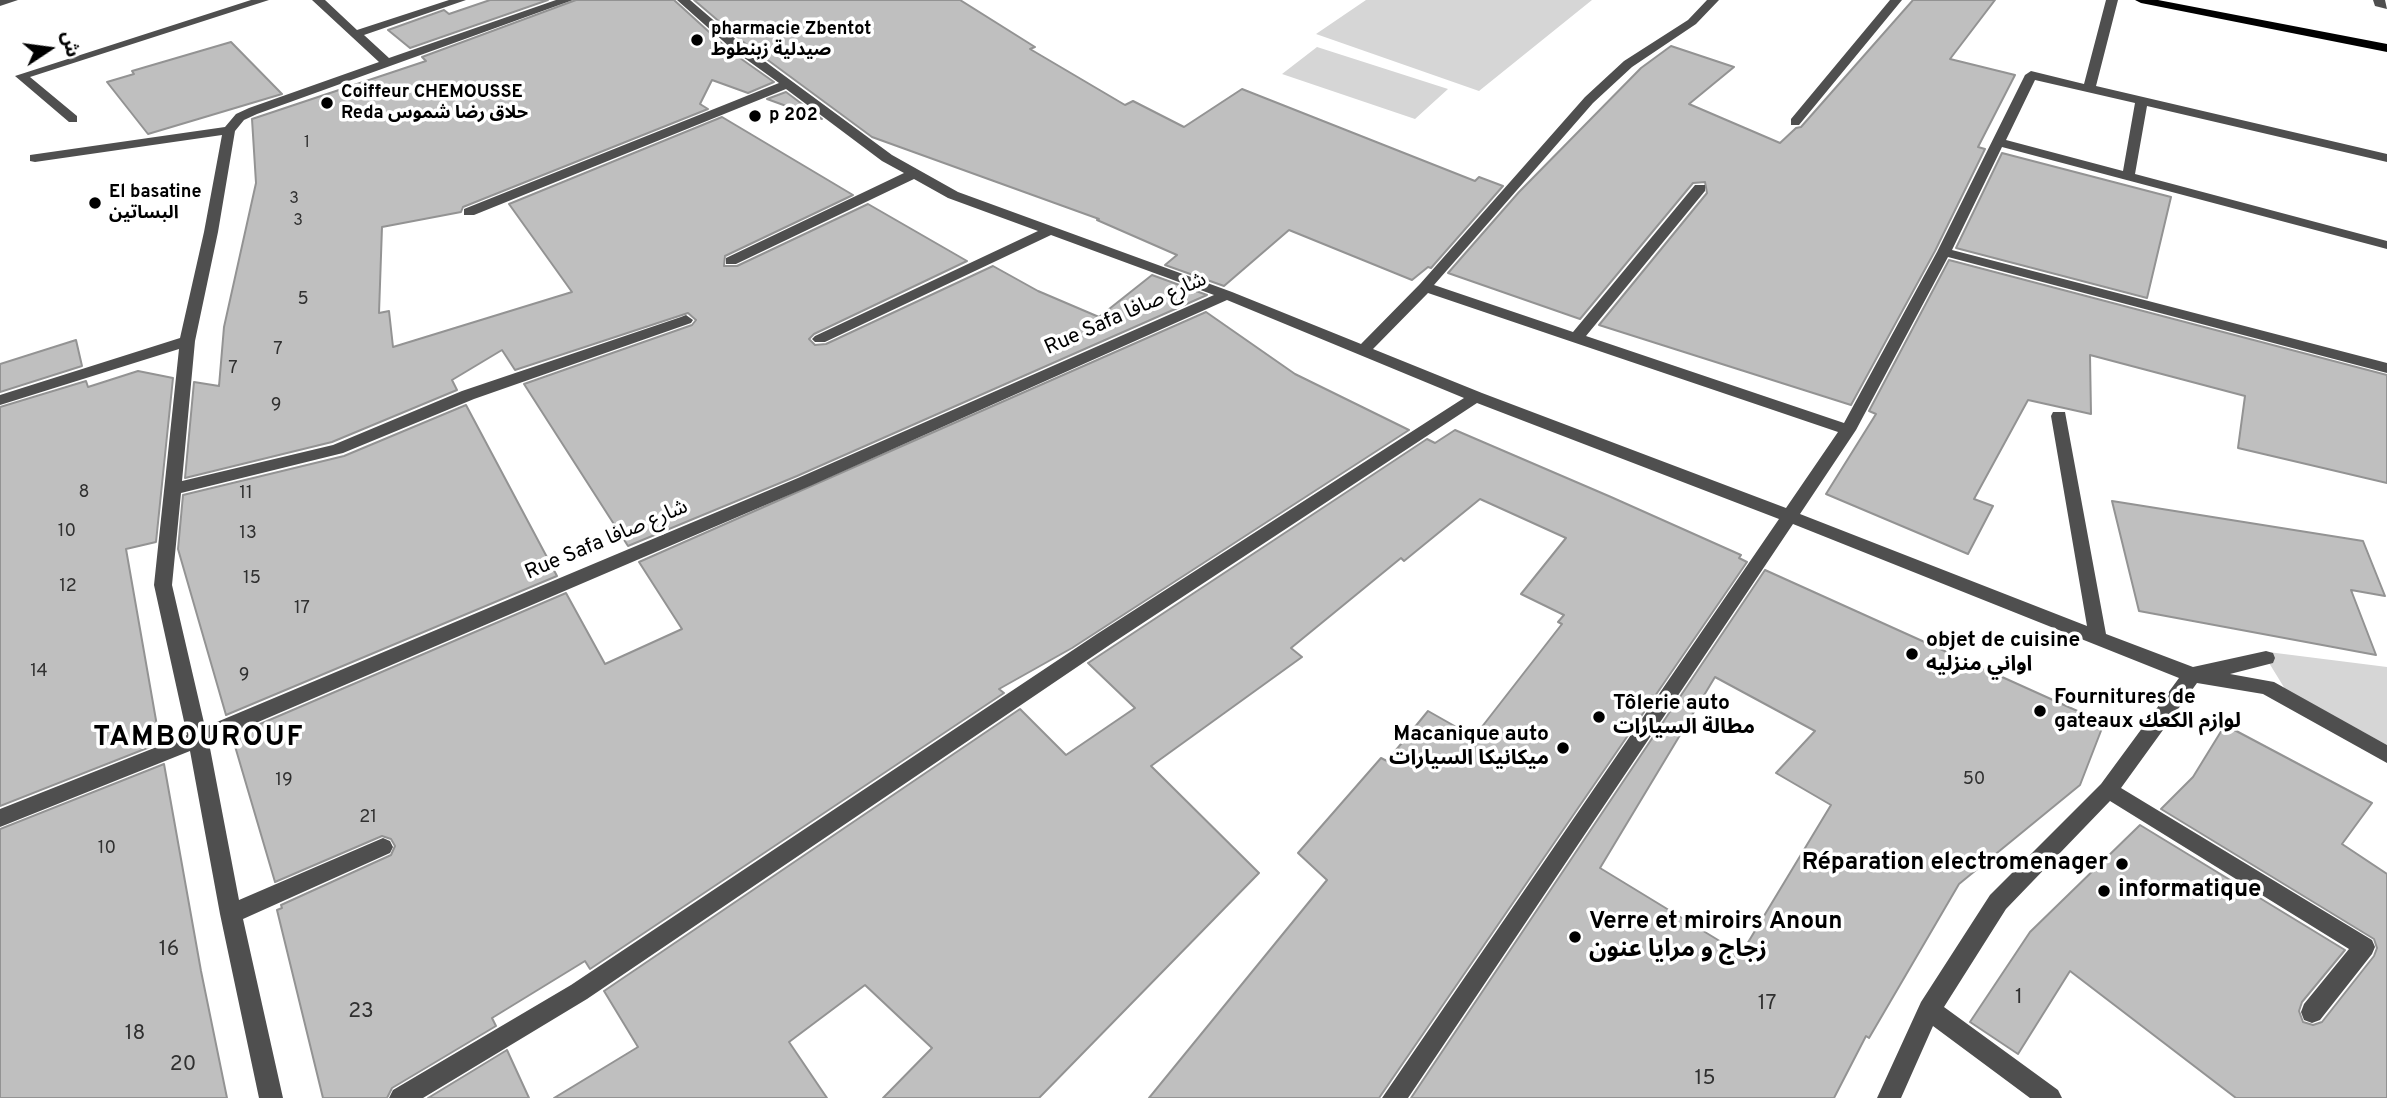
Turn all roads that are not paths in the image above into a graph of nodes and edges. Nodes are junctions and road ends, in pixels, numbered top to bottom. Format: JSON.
{"nodes":[{"id":1,"x":12,"y":0,"type":"edge"},
{"id":2,"x":263,"y":0,"type":"edge"},
{"id":3,"x":318,"y":0,"type":"edge"},
{"id":4,"x":460,"y":0,"type":"edge"},
{"id":5,"x":567,"y":0,"type":"edge"},
{"id":6,"x":683,"y":0,"type":"edge"},
{"id":7,"x":1713,"y":0,"type":"edge"},
{"id":8,"x":1896,"y":0,"type":"edge"},
{"id":9,"x":2112,"y":0,"type":"edge"},
{"id":10,"x":2141,"y":0,"type":"edge"},
{"id":11,"x":2379,"y":0,"type":"edge"},
{"id":12,"x":0,"y":3,"type":"edge"},
{"id":13,"x":2387,"y":6,"type":"edge"},
{"id":14,"x":356,"y":34,"type":"junction"},
{"id":15,"x":2387,"y":48,"type":"edge"},
{"id":16,"x":387,"y":63,"type":"junction"},
{"id":17,"x":788,"y":84,"type":"junction"},
{"id":18,"x":2089,"y":89,"type":"junction"},
{"id":19,"x":2142,"y":101,"type":"junction"},
{"id":20,"x":73,"y":119,"type":"dead end"},
{"id":21,"x":1795,"y":122,"type":"dead end"},
{"id":22,"x":229,"y":130,"type":"junction"},
{"id":23,"x":2000,"y":142,"type":"junction"},
{"id":24,"x":35,"y":158,"type":"dead end"},
{"id":25,"x":2387,"y":158,"type":"edge"},
{"id":26,"x":915,"y":173,"type":"junction"},
{"id":27,"x":2128,"y":178,"type":"junction"},
{"id":28,"x":1700,"y":188,"type":"dead end"},
{"id":29,"x":469,"y":212,"type":"dead end"},
{"id":30,"x":1051,"y":230,"type":"junction"},
{"id":31,"x":2387,"y":245,"type":"edge"},
{"id":32,"x":1944,"y":252,"type":"junction"},
{"id":33,"x":731,"y":261,"type":"dead end"},
{"id":34,"x":1424,"y":287,"type":"junction"},
{"id":35,"x":1227,"y":295,"type":"junction"},
{"id":36,"x":686,"y":320,"type":"dead end"},
{"id":37,"x":1576,"y":338,"type":"junction"},
{"id":38,"x":820,"y":339,"type":"dead end"},
{"id":39,"x":187,"y":341,"type":"junction"},
{"id":40,"x":1362,"y":352,"type":"junction"},
{"id":41,"x":2387,"y":368,"type":"edge"},
{"id":42,"x":1476,"y":397,"type":"junction"},
{"id":43,"x":0,"y":400,"type":"edge"},
{"id":44,"x":2059,"y":416,"type":"dead end"},
{"id":45,"x":1848,"y":430,"type":"junction"},
{"id":46,"x":172,"y":489,"type":"junction"},
{"id":47,"x":1789,"y":516,"type":"junction"},
{"id":48,"x":2098,"y":638,"type":"junction"},
{"id":49,"x":2266,"y":658,"type":"dead end"},
{"id":50,"x":2192,"y":675,"type":"junction"},
{"id":51,"x":198,"y":738,"type":"junction"},
{"id":52,"x":2387,"y":755,"type":"edge"},
{"id":53,"x":2108,"y":790,"type":"junction"},
{"id":54,"x":0,"y":818,"type":"edge"},
{"id":55,"x":383,"y":847,"type":"dead end"},
{"id":56,"x":231,"y":914,"type":"junction"},
{"id":57,"x":1929,"y":1010,"type":"junction"},
{"id":58,"x":2312,"y":1012,"type":"dead end"},
{"id":59,"x":271,"y":1098,"type":"edge"},
{"id":60,"x":401,"y":1098,"type":"edge"},
{"id":61,"x":1394,"y":1098,"type":"edge"},
{"id":62,"x":1889,"y":1098,"type":"edge"},
{"id":63,"x":2050,"y":1098,"type":"edge"}],
"edges":[{"from":1,"to":12,"type":"street"},
{"from":2,"to":20,"type":"street"},
{"from":3,"to":14,"type":"street"},
{"from":4,"to":14,"type":"street"},
{"from":5,"to":16,"type":"street"},
{"from":6,"to":17,"type":"street"},
{"from":7,"to":34,"type":"street"},
{"from":8,"to":21,"type":"street"},
{"from":9,"to":18,"type":"street"},
{"from":10,"to":15,"type":"main road"},
{"from":11,"to":13,"type":"street"},
{"from":14,"to":16,"type":"street"},
{"from":16,"to":22,"type":"street"},
{"from":17,"to":26,"type":"street"},
{"from":17,"to":29,"type":"street"},
{"from":18,"to":19,"type":"street"},
{"from":18,"to":23,"type":"street"},
{"from":19,"to":25,"type":"street"},
{"from":19,"to":27,"type":"street"},
{"from":22,"to":24,"type":"street"},
{"from":22,"to":39,"type":"street"},
{"from":23,"to":27,"type":"street"},
{"from":23,"to":32,"type":"street"},
{"from":26,"to":30,"type":"street"},
{"from":26,"to":33,"type":"street"},
{"from":27,"to":31,"type":"street"},
{"from":28,"to":37,"type":"street"},
{"from":30,"to":35,"type":"street"},
{"from":30,"to":38,"type":"street"},
{"from":32,"to":41,"type":"street"},
{"from":32,"to":45,"type":"street"},
{"from":34,"to":37,"type":"street"},
{"from":34,"to":40,"type":"street"},
{"from":35,"to":40,"type":"street"},
{"from":35,"to":51,"type":"street","name":"Rue Safa شارع صافا"},
{"from":36,"to":46,"type":"street"},
{"from":37,"to":45,"type":"street"},
{"from":39,"to":43,"type":"street"},
{"from":39,"to":46,"type":"street"},
{"from":40,"to":42,"type":"street"},
{"from":42,"to":47,"type":"street"},
{"from":42,"to":60,"type":"street"},
{"from":44,"to":48,"type":"street"},
{"from":45,"to":47,"type":"street"},
{"from":46,"to":51,"type":"street"},
{"from":47,"to":48,"type":"street"},
{"from":47,"to":61,"type":"street"},
{"from":48,"to":50,"type":"street"},
{"from":49,"to":50,"type":"street"},
{"from":50,"to":52,"type":"street"},
{"from":50,"to":53,"type":"street"},
{"from":51,"to":54,"type":"street","name":"Rue Safa شارع صافا"},
{"from":51,"to":56,"type":"street"},
{"from":53,"to":57,"type":"street"},
{"from":53,"to":58,"type":"street"},
{"from":55,"to":56,"type":"street"},
{"from":56,"to":59,"type":"street"},
{"from":57,"to":62,"type":"street"},
{"from":57,"to":63,"type":"street"}]}
